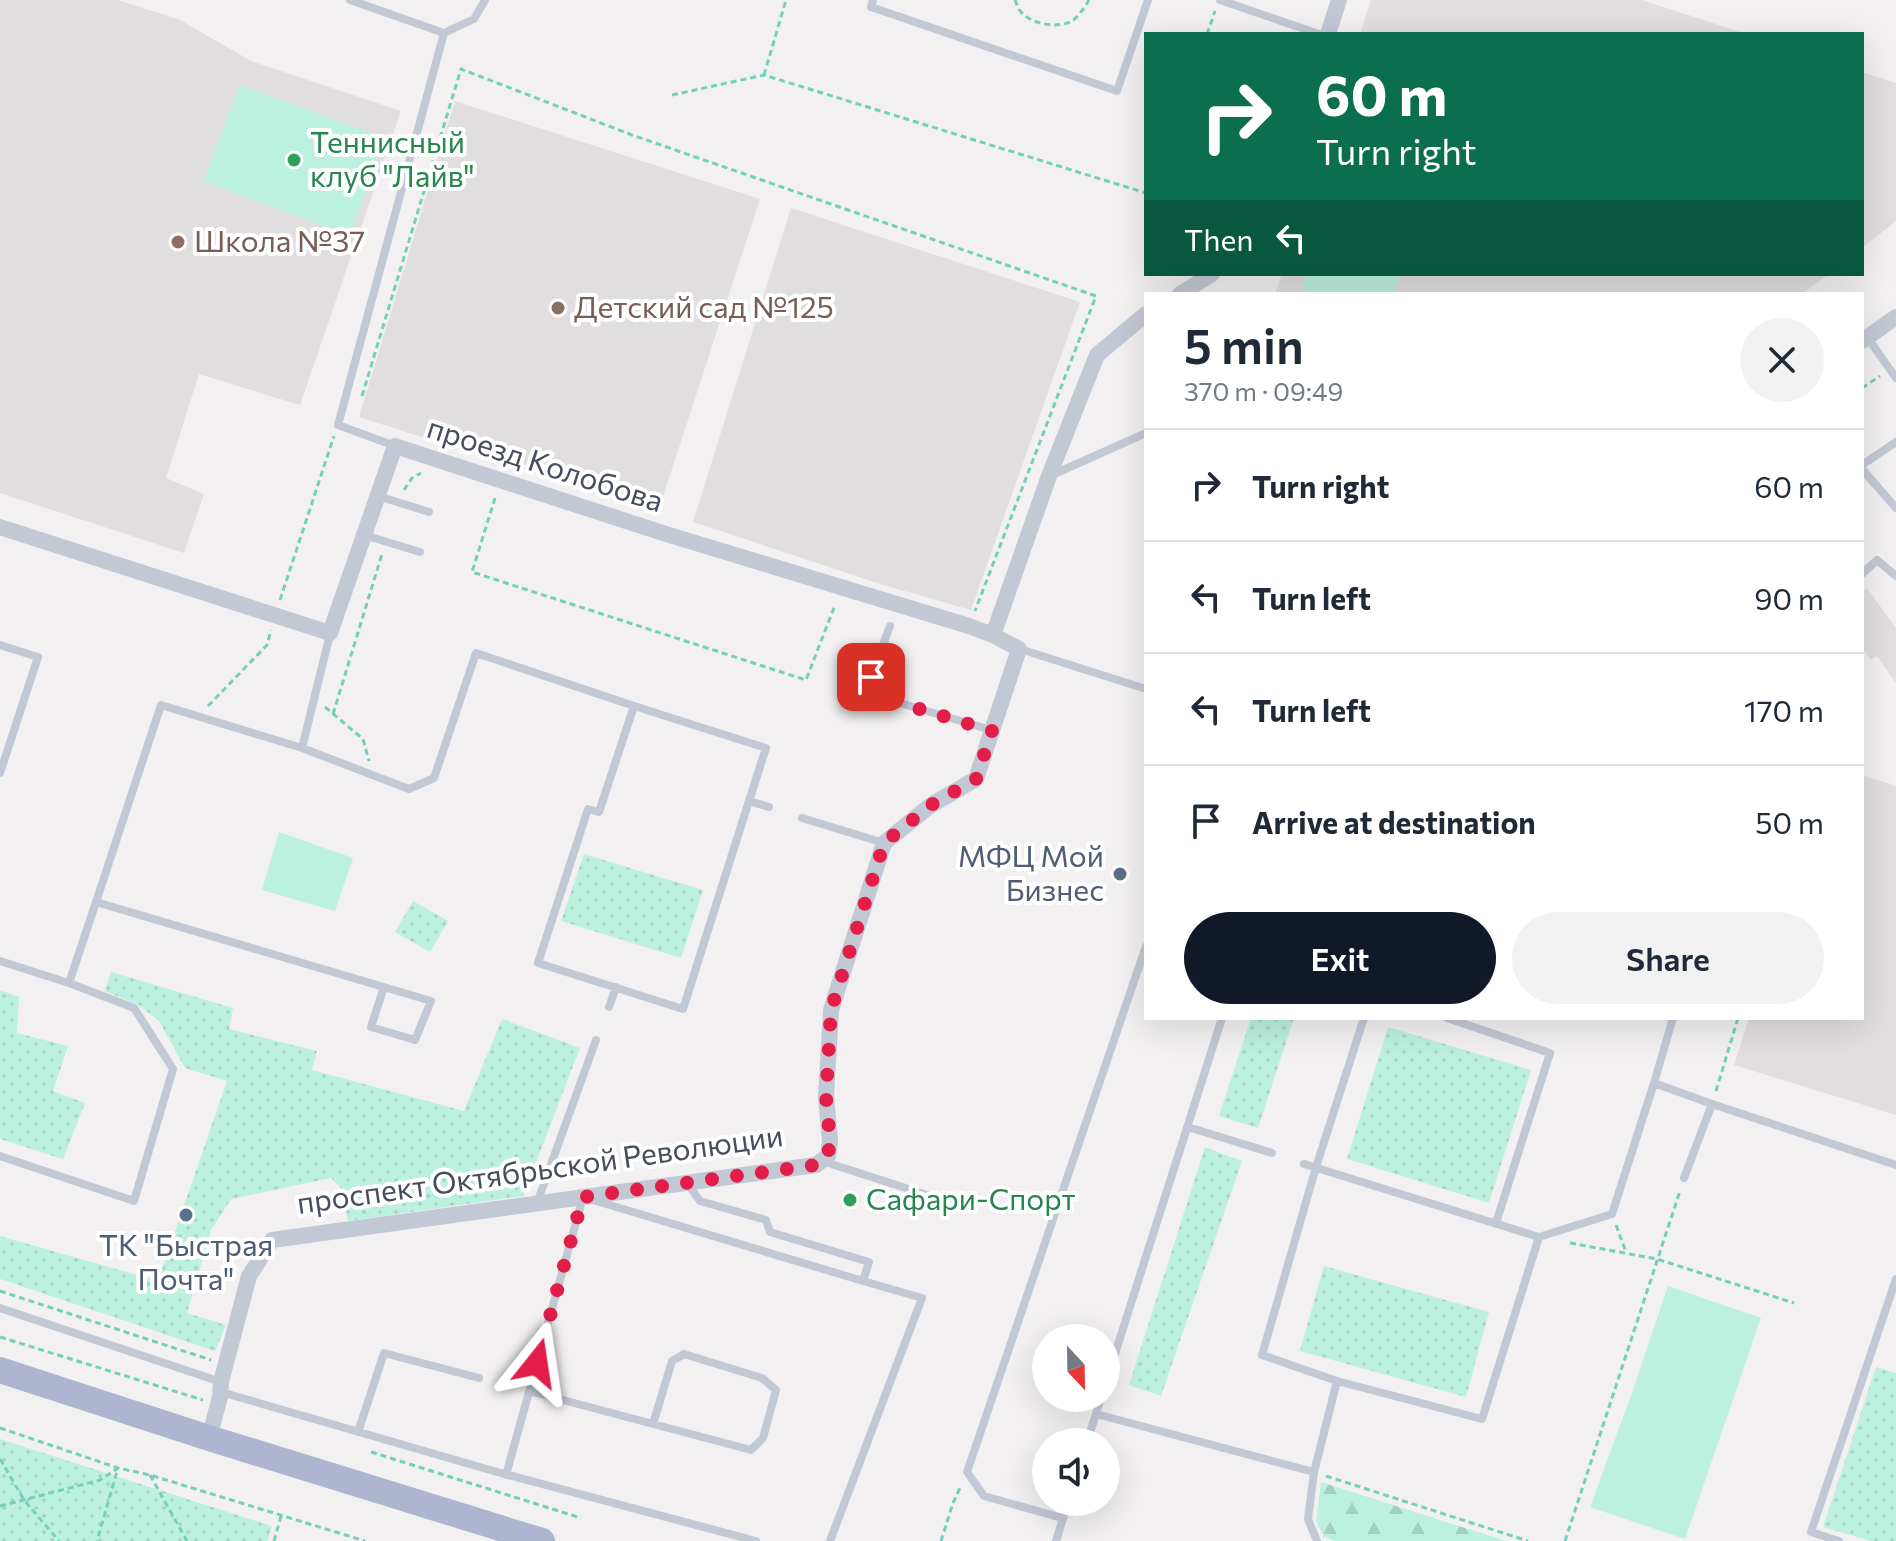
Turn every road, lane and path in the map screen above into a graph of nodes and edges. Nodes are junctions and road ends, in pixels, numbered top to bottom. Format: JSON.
{"nodes":[{"id":1,"x":350,"y":0,"type":"edge"},
{"id":2,"x":485,"y":0,"type":"edge"},
{"id":3,"x":786,"y":0,"type":"edge"},
{"id":4,"x":873,"y":0,"type":"edge"},
{"id":5,"x":1015,"y":0,"type":"edge"},
{"id":6,"x":1089,"y":0,"type":"edge"},
{"id":7,"x":1148,"y":0,"type":"edge"},
{"id":8,"x":1219,"y":0,"type":"edge"},
{"id":9,"x":1339,"y":0,"type":"edge"},
{"id":10,"x":1208,"y":32,"type":"edge"},
{"id":11,"x":1313,"y":32,"type":"edge"},
{"id":12,"x":1329,"y":32,"type":"edge"},
{"id":13,"x":444,"y":33,"type":"junction"},
{"id":14,"x":764,"y":75,"type":"junction"},
{"id":15,"x":672,"y":95,"type":"dead end"},
{"id":16,"x":1144,"y":192,"type":"edge"},
{"id":17,"x":1209,"y":276,"type":"edge"},
{"id":18,"x":1183,"y":292,"type":"edge"},
{"id":19,"x":1144,"y":316,"type":"edge"},
{"id":20,"x":1896,"y":317,"type":"edge"},
{"id":21,"x":1864,"y":339,"type":"edge"},
{"id":22,"x":1896,"y":378,"type":"edge"},
{"id":23,"x":338,"y":425,"type":"junction"},
{"id":24,"x":351,"y":430,"type":"junction"},
{"id":25,"x":1144,"y":434,"type":"edge"},
{"id":26,"x":1896,"y":442,"type":"edge"},
{"id":27,"x":395,"y":446,"type":"junction"},
{"id":28,"x":1864,"y":466,"type":"edge"},
{"id":29,"x":1864,"y":469,"type":"edge"},
{"id":30,"x":423,"y":473,"type":"dead end"},
{"id":31,"x":1049,"y":476,"type":"junction"},
{"id":32,"x":496,"y":494,"type":"dead end"},
{"id":33,"x":378,"y":496,"type":"junction"},
{"id":34,"x":400,"y":503,"type":"junction"},
{"id":35,"x":1896,"y":508,"type":"edge"},
{"id":36,"x":429,"y":512,"type":"dead end"},
{"id":37,"x":0,"y":527,"type":"edge"},
{"id":38,"x":364,"y":535,"type":"junction"},
{"id":39,"x":386,"y":542,"type":"junction"},
{"id":40,"x":420,"y":552,"type":"dead end"},
{"id":41,"x":1864,"y":572,"type":"edge"},
{"id":42,"x":1896,"y":576,"type":"edge"},
{"id":43,"x":838,"y":599,"type":"dead end"},
{"id":44,"x":275,"y":615,"type":"junction"},
{"id":45,"x":890,"y":626,"type":"dead end"},
{"id":46,"x":969,"y":626,"type":"junction"},
{"id":47,"x":330,"y":633,"type":"junction"},
{"id":48,"x":993,"y":635,"type":"junction"},
{"id":49,"x":0,"y":645,"type":"edge"},
{"id":50,"x":1019,"y":649,"type":"junction"},
{"id":51,"x":1144,"y":688,"type":"edge"},
{"id":52,"x":314,"y":698,"type":"junction"},
{"id":53,"x":634,"y":706,"type":"junction"},
{"id":54,"x":333,"y":714,"type":"junction"},
{"id":55,"x":198,"y":716,"type":"junction"},
{"id":56,"x":992,"y":731,"type":"junction"},
{"id":57,"x":302,"y":748,"type":"junction"},
{"id":58,"x":0,"y":773,"type":"edge"},
{"id":59,"x":374,"y":776,"type":"junction"},
{"id":60,"x":749,"y":801,"type":"junction"},
{"id":61,"x":769,"y":807,"type":"dead end"},
{"id":62,"x":802,"y":818,"type":"dead end"},
{"id":63,"x":884,"y":843,"type":"junction"},
{"id":64,"x":96,"y":902,"type":"junction"},
{"id":65,"x":1144,"y":952,"type":"edge"},
{"id":66,"x":0,"y":961,"type":"edge"},
{"id":67,"x":69,"y":983,"type":"junction"},
{"id":68,"x":384,"y":987,"type":"junction"},
{"id":69,"x":616,"y":987,"type":"junction"},
{"id":70,"x":609,"y":1007,"type":"dead end"},
{"id":71,"x":1221,"y":1020,"type":"edge"},
{"id":72,"x":1363,"y":1020,"type":"edge"},
{"id":73,"x":1453,"y":1020,"type":"edge"},
{"id":74,"x":1672,"y":1020,"type":"edge"},
{"id":75,"x":1737,"y":1020,"type":"edge"},
{"id":76,"x":596,"y":1040,"type":"dead end"},
{"id":77,"x":1654,"y":1083,"type":"junction"},
{"id":78,"x":1712,"y":1104,"type":"junction"},
{"id":79,"x":1188,"y":1127,"type":"junction"},
{"id":80,"x":1272,"y":1153,"type":"dead end"},
{"id":81,"x":0,"y":1156,"type":"edge"},
{"id":82,"x":821,"y":1160,"type":"junction"},
{"id":83,"x":1304,"y":1164,"type":"dead end"},
{"id":84,"x":1896,"y":1165,"type":"edge"},
{"id":85,"x":1316,"y":1167,"type":"junction"},
{"id":86,"x":1684,"y":1178,"type":"joint"},
{"id":87,"x":686,"y":1183,"type":"junction"},
{"id":88,"x":583,"y":1197,"type":"junction"},
{"id":89,"x":949,"y":1202,"type":"dead end"},
{"id":90,"x":537,"y":1203,"type":"junction"},
{"id":91,"x":1612,"y":1214,"type":"junction"},
{"id":92,"x":1496,"y":1223,"type":"junction"},
{"id":93,"x":1539,"y":1237,"type":"junction"},
{"id":94,"x":1626,"y":1254,"type":"junction"},
{"id":95,"x":1657,"y":1259,"type":"junction"},
{"id":96,"x":1896,"y":1279,"type":"edge"},
{"id":97,"x":863,"y":1281,"type":"junction"},
{"id":98,"x":0,"y":1291,"type":"edge"},
{"id":99,"x":1794,"y":1303,"type":"dead end"},
{"id":100,"x":0,"y":1308,"type":"edge"},
{"id":101,"x":0,"y":1337,"type":"edge"},
{"id":102,"x":1120,"y":1338,"type":"edge"},
{"id":103,"x":0,"y":1370,"type":"edge"},
{"id":104,"x":479,"y":1378,"type":"dead end"},
{"id":105,"x":1337,"y":1381,"type":"junction"},
{"id":106,"x":221,"y":1386,"type":"junction"},
{"id":107,"x":529,"y":1391,"type":"junction"},
{"id":108,"x":1096,"y":1414,"type":"joint"},
{"id":109,"x":653,"y":1424,"type":"junction"},
{"id":110,"x":0,"y":1428,"type":"edge"},
{"id":111,"x":1092,"y":1428,"type":"edge"},
{"id":112,"x":358,"y":1432,"type":"junction"},
{"id":113,"x":209,"y":1438,"type":"junction"},
{"id":114,"x":0,"y":1459,"type":"edge"},
{"id":115,"x":118,"y":1468,"type":"junction"},
{"id":116,"x":967,"y":1472,"type":"junction"},
{"id":117,"x":1314,"y":1472,"type":"junction"},
{"id":118,"x":150,"y":1475,"type":"junction"},
{"id":119,"x":506,"y":1475,"type":"junction"},
{"id":120,"x":492,"y":1489,"type":"dead end"},
{"id":121,"x":24,"y":1500,"type":"junction"},
{"id":122,"x":0,"y":1506,"type":"edge"},
{"id":123,"x":281,"y":1516,"type":"junction"},
{"id":124,"x":581,"y":1518,"type":"dead end"},
{"id":125,"x":1062,"y":1518,"type":"joint"},
{"id":126,"x":59,"y":1541,"type":"edge"},
{"id":127,"x":97,"y":1541,"type":"edge"},
{"id":128,"x":187,"y":1541,"type":"edge"},
{"id":129,"x":274,"y":1541,"type":"edge"},
{"id":130,"x":365,"y":1541,"type":"edge"},
{"id":131,"x":542,"y":1541,"type":"edge"},
{"id":132,"x":756,"y":1541,"type":"edge"},
{"id":133,"x":830,"y":1541,"type":"edge"},
{"id":134,"x":941,"y":1541,"type":"edge"},
{"id":135,"x":1056,"y":1541,"type":"edge"},
{"id":136,"x":1317,"y":1541,"type":"edge"},
{"id":137,"x":1528,"y":1541,"type":"edge"},
{"id":138,"x":1565,"y":1541,"type":"edge"},
{"id":139,"x":1839,"y":1541,"type":"edge"}],
"edges":[{"from":1,"to":13,"type":"lane"},
{"from":2,"to":13,"type":"lane"},
{"from":3,"to":14,"type":"path"},
{"from":4,"to":7,"type":"lane"},
{"from":5,"to":6,"type":"path"},
{"from":8,"to":10,"type":"path"},
{"from":8,"to":11,"type":"lane"},
{"from":9,"to":12,"type":"street"},
{"from":13,"to":23,"type":"lane"},
{"from":14,"to":15,"type":"path"},
{"from":14,"to":16,"type":"path"},
{"from":17,"to":18,"type":"street"},
{"from":19,"to":31,"type":"street"},
{"from":20,"to":21,"type":"street"},
{"from":21,"to":22,"type":"lane"},
{"from":23,"to":24,"type":"lane"},
{"from":23,"to":44,"type":"path"},
{"from":24,"to":27,"type":"lane"},
{"from":24,"to":46,"type":"path"},
{"from":25,"to":31,"type":"lane"},
{"from":26,"to":28,"type":"lane"},
{"from":27,"to":33,"type":"street","name":"проезд Колобова"},
{"from":27,"to":46,"type":"street","name":"проезд Колобова"},
{"from":29,"to":35,"type":"lane"},
{"from":30,"to":34,"type":"path"},
{"from":31,"to":48,"type":"street"},
{"from":32,"to":43,"type":"path"},
{"from":33,"to":34,"type":"lane"},
{"from":33,"to":38,"type":"street","name":"проезд Колобова"},
{"from":34,"to":36,"type":"lane"},
{"from":37,"to":44,"type":"street"},
{"from":38,"to":39,"type":"lane"},
{"from":38,"to":47,"type":"street","name":"проезд Колобова"},
{"from":39,"to":40,"type":"lane"},
{"from":39,"to":54,"type":"path"},
{"from":41,"to":42,"type":"lane"},
{"from":44,"to":47,"type":"street"},
{"from":44,"to":55,"type":"path"},
{"from":45,"to":56,"type":"lane"},
{"from":46,"to":48,"type":"street","name":"проезд Колобова"},
{"from":47,"to":52,"type":"lane"},
{"from":48,"to":50,"type":"street","name":"проезд Колобова"},
{"from":49,"to":58,"type":"lane"},
{"from":50,"to":51,"type":"lane"},
{"from":50,"to":56,"type":"street"},
{"from":52,"to":54,"type":"path"},
{"from":52,"to":57,"type":"lane"},
{"from":53,"to":59,"type":"lane"},
{"from":53,"to":60,"type":"lane"},
{"from":53,"to":69,"type":"lane"},
{"from":54,"to":59,"type":"path"},
{"from":55,"to":57,"type":"lane"},
{"from":55,"to":64,"type":"lane"},
{"from":56,"to":63,"type":"street"},
{"from":57,"to":59,"type":"lane"},
{"from":60,"to":61,"type":"lane"},
{"from":60,"to":69,"type":"lane"},
{"from":62,"to":63,"type":"lane"},
{"from":63,"to":82,"type":"street","name":"проспект Октябрьской Революции"},
{"from":64,"to":67,"type":"lane"},
{"from":64,"to":68,"type":"lane"},
{"from":65,"to":116,"type":"lane"},
{"from":66,"to":67,"type":"lane"},
{"from":67,"to":81,"type":"lane"},
{"from":68,"to":68,"type":"lane"},
{"from":69,"to":70,"type":"lane"},
{"from":71,"to":79,"type":"lane"},
{"from":72,"to":85,"type":"lane"},
{"from":73,"to":92,"type":"lane"},
{"from":74,"to":77,"type":"lane"},
{"from":75,"to":78,"type":"path"},
{"from":76,"to":90,"type":"lane"},
{"from":77,"to":78,"type":"lane"},
{"from":77,"to":91,"type":"lane"},
{"from":78,"to":84,"type":"lane"},
{"from":78,"to":86,"type":"lane"},
{"from":79,"to":80,"type":"lane"},
{"from":79,"to":102,"type":"lane"},
{"from":82,"to":87,"type":"street","name":"проспект Октябрьской Революции"},
{"from":82,"to":89,"type":"lane"},
{"from":83,"to":85,"type":"lane"},
{"from":85,"to":92,"type":"lane"},
{"from":85,"to":105,"type":"lane"},
{"from":86,"to":95,"type":"path"},
{"from":87,"to":88,"type":"street","name":"проспект Октябрьской Революции"},
{"from":87,"to":97,"type":"lane"},
{"from":88,"to":90,"type":"street","name":"проспект Октябрьской Революции"},
{"from":88,"to":97,"type":"lane"},
{"from":88,"to":107,"type":"lane"},
{"from":90,"to":106,"type":"street","name":"проспект Октябрьской Революции"},
{"from":91,"to":93,"type":"lane"},
{"from":91,"to":94,"type":"path"},
{"from":92,"to":93,"type":"lane"},
{"from":93,"to":94,"type":"path"},
{"from":93,"to":105,"type":"lane"},
{"from":94,"to":95,"type":"path"},
{"from":95,"to":99,"type":"path"},
{"from":95,"to":138,"type":"path"},
{"from":96,"to":139,"type":"lane"},
{"from":97,"to":133,"type":"lane"},
{"from":98,"to":106,"type":"path"},
{"from":100,"to":106,"type":"lane"},
{"from":101,"to":106,"type":"path"},
{"from":103,"to":113,"type":"main road"},
{"from":104,"to":112,"type":"lane"},
{"from":105,"to":117,"type":"lane"},
{"from":106,"to":112,"type":"lane"},
{"from":106,"to":113,"type":"street","name":"проспект Октябрьской Революции"},
{"from":107,"to":109,"type":"lane"},
{"from":107,"to":119,"type":"lane"},
{"from":108,"to":111,"type":"lane"},
{"from":108,"to":117,"type":"lane"},
{"from":109,"to":109,"type":"lane"},
{"from":110,"to":115,"type":"path"},
{"from":112,"to":119,"type":"lane"},
{"from":113,"to":131,"type":"main road"},
{"from":114,"to":121,"type":"path"},
{"from":115,"to":118,"type":"path"},
{"from":115,"to":121,"type":"path"},
{"from":115,"to":127,"type":"path"},
{"from":116,"to":125,"type":"lane"},
{"from":116,"to":134,"type":"path"},
{"from":117,"to":136,"type":"lane"},
{"from":117,"to":137,"type":"path"},
{"from":118,"to":123,"type":"path"},
{"from":118,"to":128,"type":"path"},
{"from":119,"to":132,"type":"lane"},
{"from":120,"to":124,"type":"path"},
{"from":121,"to":122,"type":"path"},
{"from":121,"to":126,"type":"path"},
{"from":123,"to":129,"type":"path"},
{"from":123,"to":130,"type":"path"},
{"from":125,"to":135,"type":"lane"}]}
